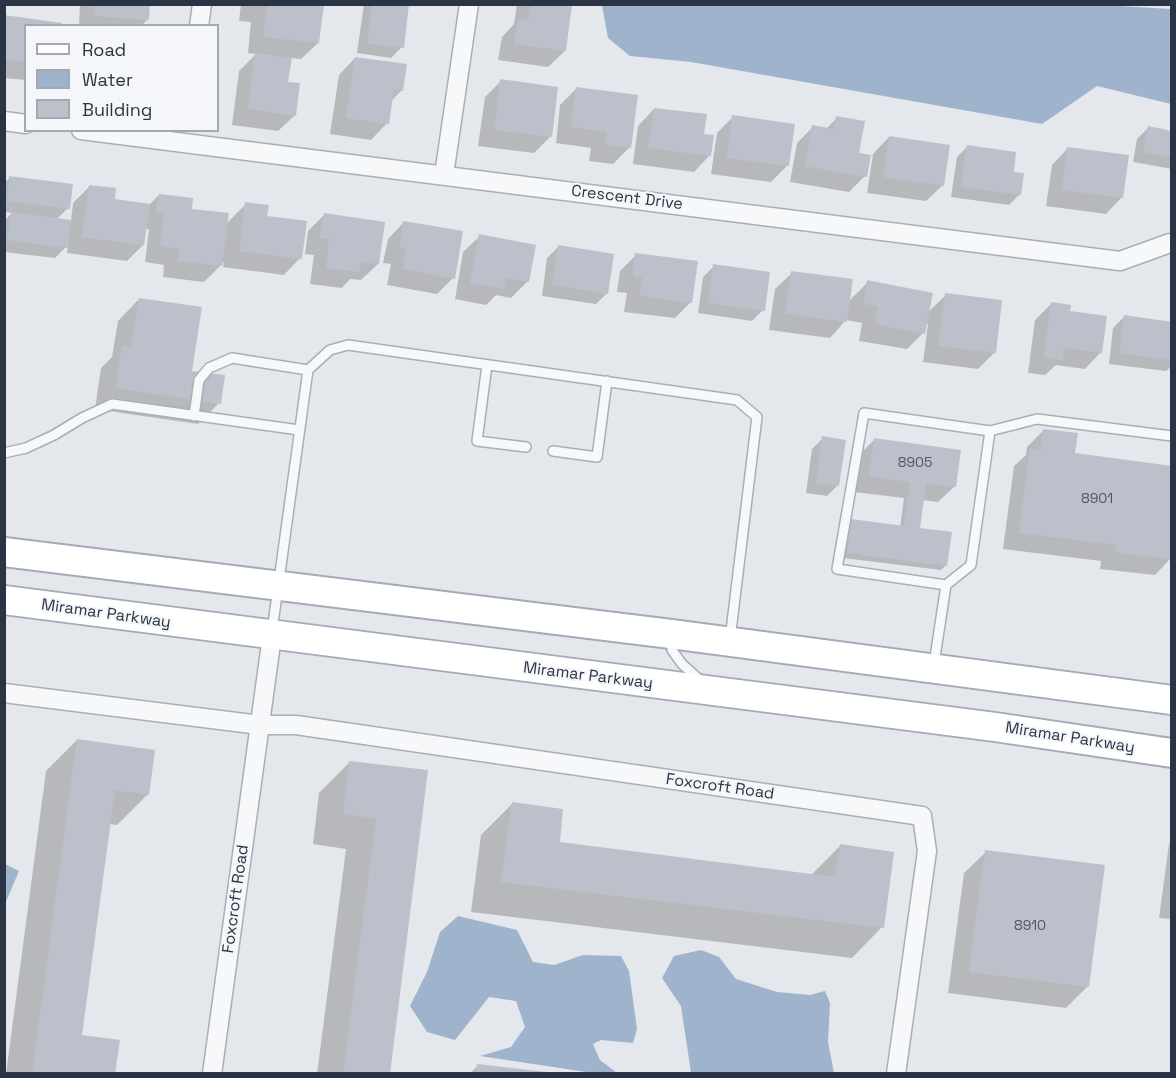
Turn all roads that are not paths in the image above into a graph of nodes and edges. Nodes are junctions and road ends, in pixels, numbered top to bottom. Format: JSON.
{"nodes":[{"id":1,"x":202,"y":4,"type":"edge"},
{"id":2,"x":469,"y":4,"type":"edge"},
{"id":3,"x":199,"y":24,"type":"edge"},
{"id":4,"x":4,"y":121,"type":"edge"},
{"id":5,"x":24,"y":124,"type":"edge"},
{"id":6,"x":110,"y":132,"type":"edge"},
{"id":7,"x":183,"y":137,"type":"edge"},
{"id":8,"x":444,"y":175,"type":"junction"},
{"id":9,"x":1170,"y":243,"type":"dead end"},
{"id":10,"x":487,"y":365,"type":"junction"},
{"id":11,"x":308,"y":370,"type":"junction"},
{"id":12,"x":607,"y":381,"type":"junction"},
{"id":13,"x":194,"y":416,"type":"junction"},
{"id":14,"x":299,"y":430,"type":"junction"},
{"id":15,"x":990,"y":431,"type":"junction"},
{"id":16,"x":1172,"y":436,"type":"edge"},
{"id":17,"x":526,"y":447,"type":"dead end"},
{"id":18,"x":553,"y":451,"type":"dead end"},
{"id":19,"x":4,"y":453,"type":"edge"},
{"id":20,"x":4,"y":552,"type":"edge"},
{"id":21,"x":946,"y":585,"type":"junction"},
{"id":22,"x":278,"y":586,"type":"junction"},
{"id":23,"x":4,"y":600,"type":"edge"},
{"id":24,"x":670,"y":634,"type":"junction"},
{"id":25,"x":272,"y":636,"type":"junction"},
{"id":26,"x":729,"y":642,"type":"junction"},
{"id":27,"x":933,"y":669,"type":"junction"},
{"id":28,"x":712,"y":692,"type":"junction"},
{"id":29,"x":4,"y":693,"type":"edge"},
{"id":30,"x":1172,"y":700,"type":"edge"},
{"id":31,"x":260,"y":725,"type":"junction"},
{"id":32,"x":1172,"y":753,"type":"edge"},
{"id":33,"x":212,"y":1074,"type":"edge"},
{"id":34,"x":896,"y":1074,"type":"edge"}],
"edges":[{"from":1,"to":3,"type":"street"},
{"from":2,"to":8,"type":"street"},
{"from":4,"to":5,"type":"street"},
{"from":6,"to":7,"type":"street","name":"Crescent Drive"},
{"from":7,"to":8,"type":"street","name":"Crescent Drive"},
{"from":8,"to":9,"type":"street","name":"Crescent Drive"},
{"from":10,"to":11,"type":"lane"},
{"from":10,"to":12,"type":"lane"},
{"from":10,"to":17,"type":"lane"},
{"from":11,"to":13,"type":"lane"},
{"from":11,"to":14,"type":"lane"},
{"from":12,"to":18,"type":"lane"},
{"from":12,"to":26,"type":"lane"},
{"from":13,"to":14,"type":"lane"},
{"from":13,"to":19,"type":"lane"},
{"from":14,"to":22,"type":"lane"},
{"from":15,"to":16,"type":"lane"},
{"from":15,"to":21,"type":"lane"},
{"from":15,"to":21,"type":"lane"},
{"from":20,"to":22,"type":"main road"},
{"from":21,"to":27,"type":"lane"},
{"from":22,"to":24,"type":"main road"},
{"from":22,"to":25,"type":"lane"},
{"from":23,"to":25,"type":"main road","name":"Miramar Parkway"},
{"from":24,"to":26,"type":"main road"},
{"from":24,"to":28,"type":"lane"},
{"from":25,"to":28,"type":"main road","name":"Miramar Parkway"},
{"from":25,"to":31,"type":"street","name":"Foxcroft Road"},
{"from":26,"to":27,"type":"main road"},
{"from":27,"to":30,"type":"main road"},
{"from":28,"to":32,"type":"main road","name":"Miramar Parkway"},
{"from":29,"to":31,"type":"street","name":"Foxcroft Road"},
{"from":31,"to":33,"type":"street","name":"Foxcroft Road"},
{"from":31,"to":34,"type":"street","name":"Foxcroft Road"}]}
